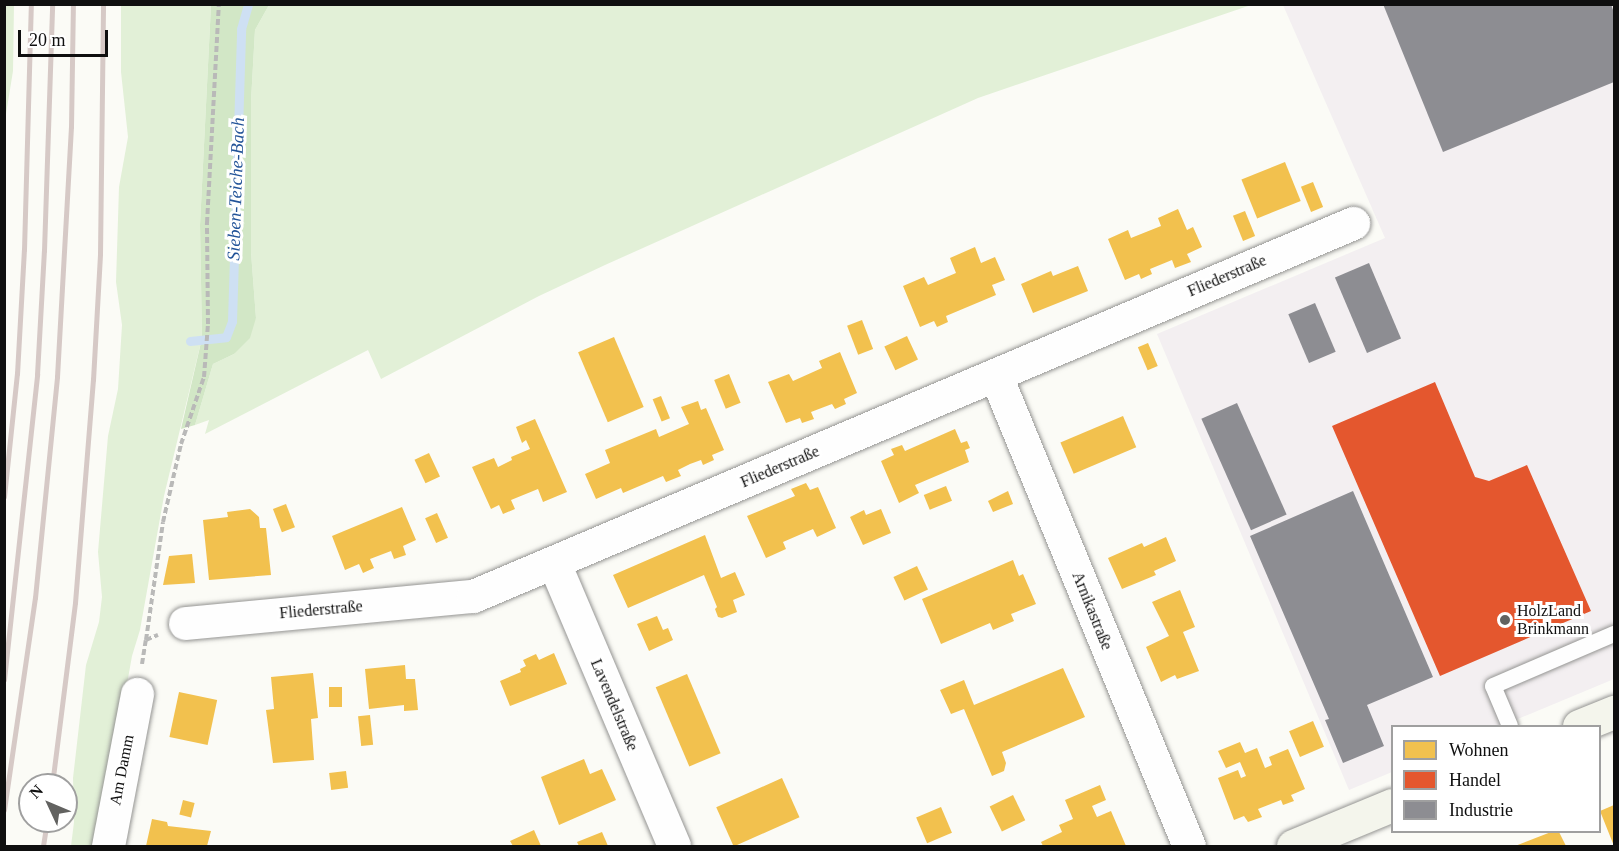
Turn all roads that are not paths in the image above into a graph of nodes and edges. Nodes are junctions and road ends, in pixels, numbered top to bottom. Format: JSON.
{"nodes":[{"id":1,"x":1353,"y":223,"type":"dead end"},
{"id":2,"x":996,"y":376,"type":"junction"},
{"id":3,"x":554,"y":564,"type":"junction"},
{"id":4,"x":185,"y":623,"type":"road end"},
{"id":5,"x":1614,"y":634,"type":"edge"},
{"id":6,"x":137,"y":694,"type":"road end"},
{"id":7,"x":1614,"y":712,"type":"edge"},
{"id":8,"x":1510,"y":725,"type":"edge"},
{"id":9,"x":1582,"y":725,"type":"edge"},
{"id":10,"x":1391,"y":805,"type":"edge"},
{"id":11,"x":108,"y":846,"type":"edge"},
{"id":12,"x":674,"y":846,"type":"edge"},
{"id":13,"x":1189,"y":846,"type":"edge"},
{"id":14,"x":1293,"y":846,"type":"edge"}],
"edges":[{"from":1,"to":2,"type":"street","name":"Fliederstraße"},
{"from":2,"to":3,"type":"street","name":"Fliederstraße"},
{"from":2,"to":13,"type":"street","name":"Arnikastraße"},
{"from":3,"to":4,"type":"street","name":"Fliederstraße"},
{"from":3,"to":12,"type":"street","name":"Lavendelstraße"},
{"from":5,"to":8,"type":"lane"},
{"from":6,"to":11,"type":"street","name":"Am Damm"},
{"from":7,"to":9,"type":"main road"},
{"from":10,"to":14,"type":"main road"}]}
